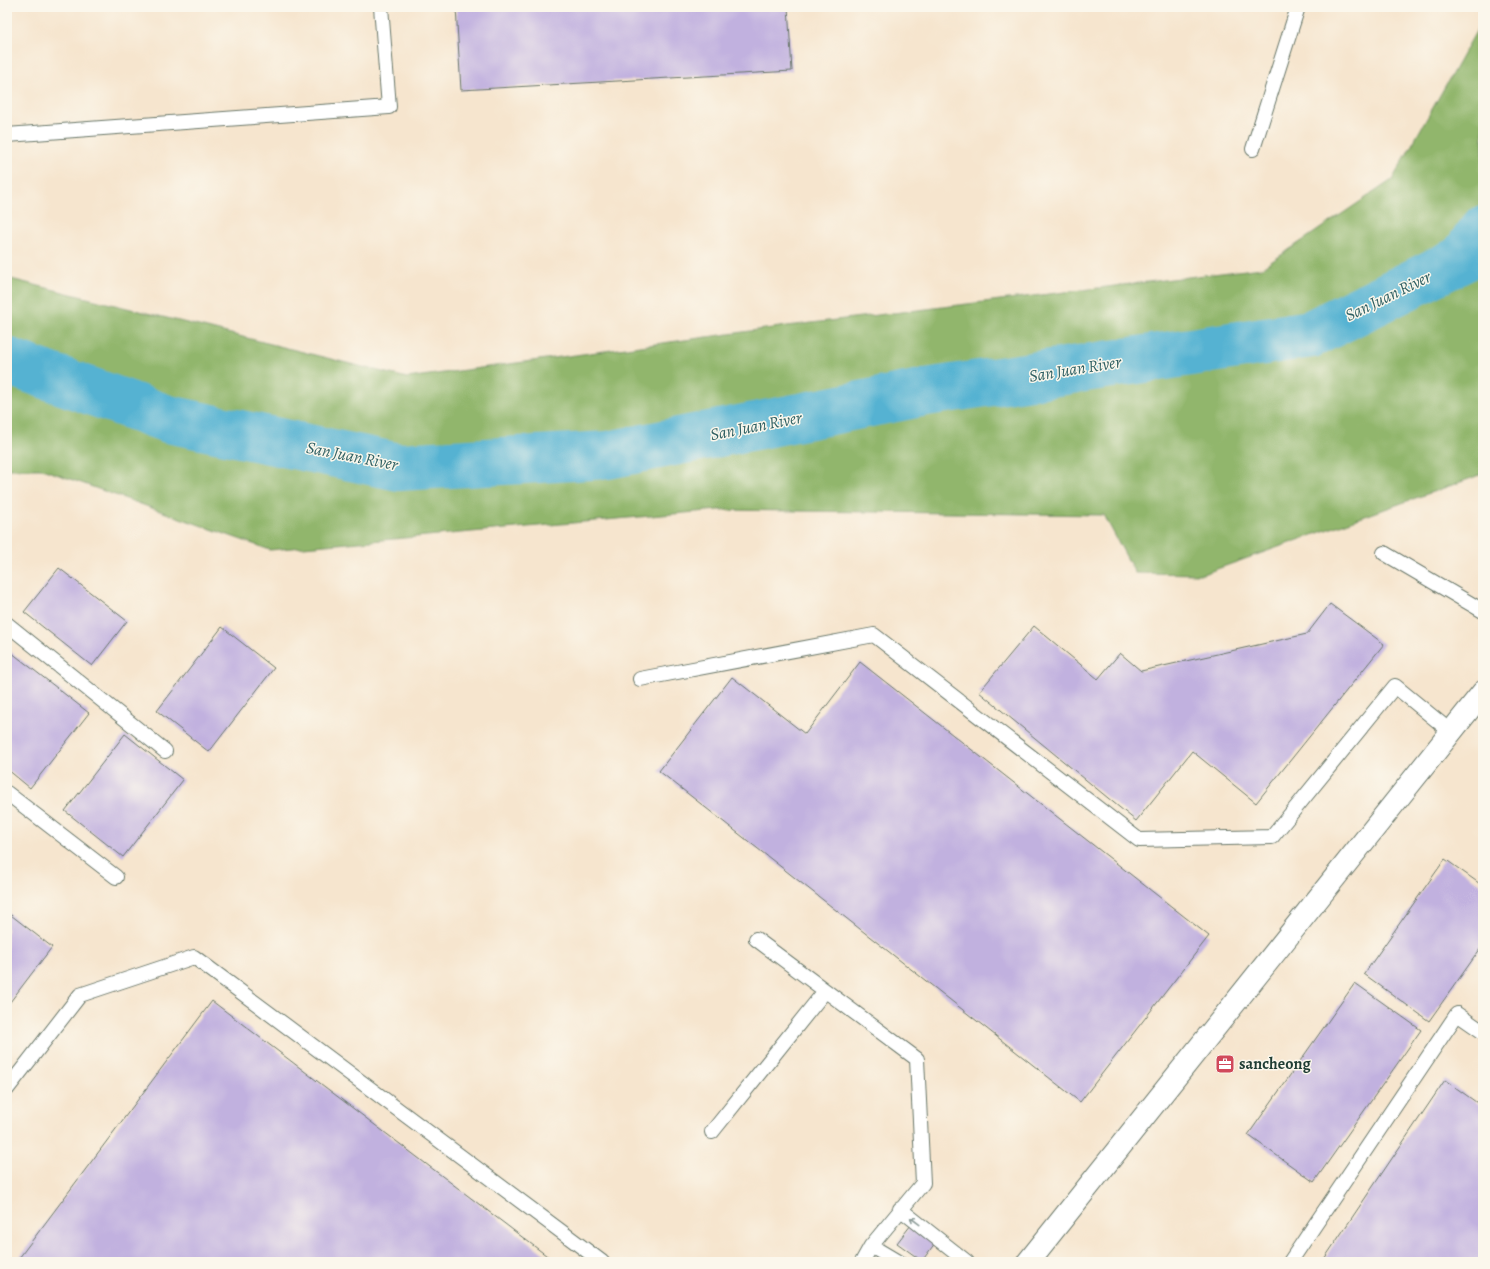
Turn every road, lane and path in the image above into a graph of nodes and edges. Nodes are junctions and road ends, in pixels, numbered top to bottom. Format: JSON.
{"nodes":[{"id":1,"x":381,"y":7,"type":"edge"},
{"id":2,"x":1298,"y":7,"type":"edge"},
{"id":3,"x":7,"y":135,"type":"edge"},
{"id":4,"x":1253,"y":149,"type":"dead end"},
{"id":5,"x":1384,"y":553,"type":"dead end"},
{"id":6,"x":1483,"y":611,"type":"edge"},
{"id":7,"x":7,"y":624,"type":"edge"},
{"id":8,"x":640,"y":679,"type":"dead end"},
{"id":9,"x":1483,"y":692,"type":"edge"},
{"id":10,"x":1451,"y":732,"type":"junction"},
{"id":11,"x":165,"y":751,"type":"dead end"},
{"id":12,"x":7,"y":793,"type":"edge"},
{"id":13,"x":116,"y":877,"type":"dead end"},
{"id":14,"x":756,"y":939,"type":"dead end"},
{"id":15,"x":825,"y":991,"type":"junction"},
{"id":16,"x":1483,"y":1032,"type":"edge"},
{"id":17,"x":7,"y":1088,"type":"edge"},
{"id":18,"x":712,"y":1132,"type":"dead end"},
{"id":19,"x":900,"y":1209,"type":"junction"},
{"id":20,"x":871,"y":1246,"type":"junction"},
{"id":21,"x":951,"y":1257,"type":"edge"},
{"id":22,"x":602,"y":1262,"type":"edge"},
{"id":23,"x":862,"y":1262,"type":"edge"},
{"id":24,"x":898,"y":1262,"type":"edge"},
{"id":25,"x":967,"y":1262,"type":"edge"},
{"id":26,"x":1028,"y":1262,"type":"edge"},
{"id":27,"x":1290,"y":1262,"type":"edge"}],
"edges":[{"from":1,"to":3,"type":"lane"},
{"from":2,"to":4,"type":"lane"},
{"from":5,"to":6,"type":"lane"},
{"from":7,"to":11,"type":"lane"},
{"from":8,"to":10,"type":"lane"},
{"from":9,"to":10,"type":"street"},
{"from":10,"to":26,"type":"street"},
{"from":12,"to":13,"type":"lane"},
{"from":14,"to":15,"type":"lane"},
{"from":15,"to":18,"type":"lane"},
{"from":15,"to":19,"type":"lane"},
{"from":16,"to":27,"type":"lane"},
{"from":17,"to":22,"type":"lane"},
{"from":19,"to":20,"type":"lane"},
{"from":21,"to":19,"type":"lane","one_way":true},
{"from":20,"to":23,"type":"lane"},
{"from":20,"to":24,"type":"lane"},
{"from":21,"to":25,"type":"lane"}]}
